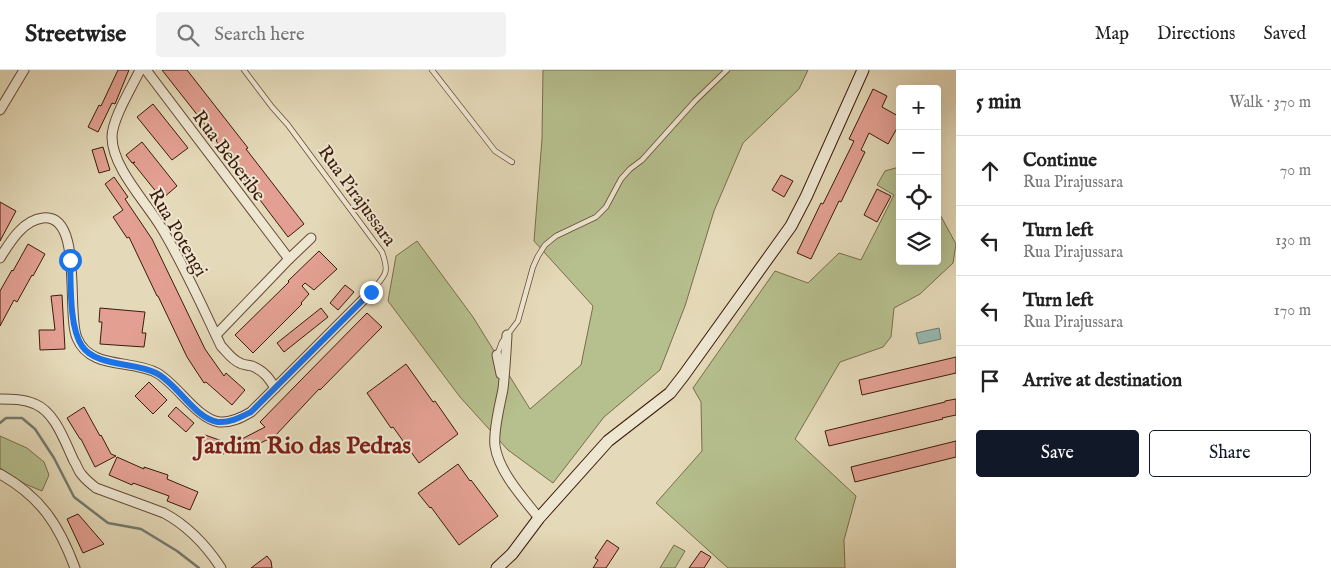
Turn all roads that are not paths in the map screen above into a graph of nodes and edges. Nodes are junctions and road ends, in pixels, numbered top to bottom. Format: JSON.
{"nodes":[{"id":1,"x":24,"y":70,"type":"edge"},
{"id":2,"x":140,"y":70,"type":"edge"},
{"id":3,"x":146,"y":70,"type":"edge"},
{"id":4,"x":244,"y":70,"type":"edge"},
{"id":5,"x":432,"y":70,"type":"edge"},
{"id":6,"x":727,"y":70,"type":"edge"},
{"id":7,"x":863,"y":70,"type":"edge"},
{"id":8,"x":0,"y":110,"type":"edge"},
{"id":9,"x":512,"y":162,"type":"dead end"},
{"id":10,"x":311,"y":238,"type":"dead end"},
{"id":11,"x":0,"y":258,"type":"edge"},
{"id":12,"x":289,"y":259,"type":"junction"},
{"id":13,"x":371,"y":292,"type":"joint"},
{"id":14,"x":216,"y":335,"type":"junction"},
{"id":15,"x":507,"y":335,"type":"junction"},
{"id":16,"x":497,"y":355,"type":"joint"},
{"id":17,"x":503,"y":386,"type":"junction"},
{"id":18,"x":275,"y":388,"type":"junction"},
{"id":19,"x":0,"y":398,"type":"edge"},
{"id":20,"x":0,"y":474,"type":"edge"},
{"id":21,"x":539,"y":518,"type":"junction"},
{"id":22,"x":75,"y":568,"type":"edge"},
{"id":23,"x":221,"y":568,"type":"edge"},
{"id":24,"x":497,"y":568,"type":"edge"}],
"edges":[{"from":1,"to":8,"type":"street"},
{"from":2,"to":14,"type":"street","name":"Rua Potengi"},
{"from":3,"to":12,"type":"street","name":"Rua Beberibe"},
{"from":4,"to":13,"type":"lane","name":"Rua Pirajussara"},
{"from":5,"to":9,"type":"lane"},
{"from":6,"to":15,"type":"lane"},
{"from":7,"to":21,"type":"street"},
{"from":10,"to":12,"type":"street"},
{"from":11,"to":18,"type":"street","name":"Rua Pirajussara"},
{"from":12,"to":14,"type":"street"},
{"from":13,"to":18,"type":"street","name":"Rua Pirajussara"},
{"from":14,"to":18,"type":"street","name":"Rua Potengi"},
{"from":15,"to":16,"type":"lane"},
{"from":15,"to":17,"type":"street"},
{"from":16,"to":17,"type":"street"},
{"from":17,"to":21,"type":"street"},
{"from":19,"to":23,"type":"street"},
{"from":20,"to":22,"type":"street"},
{"from":21,"to":24,"type":"street"}]}
